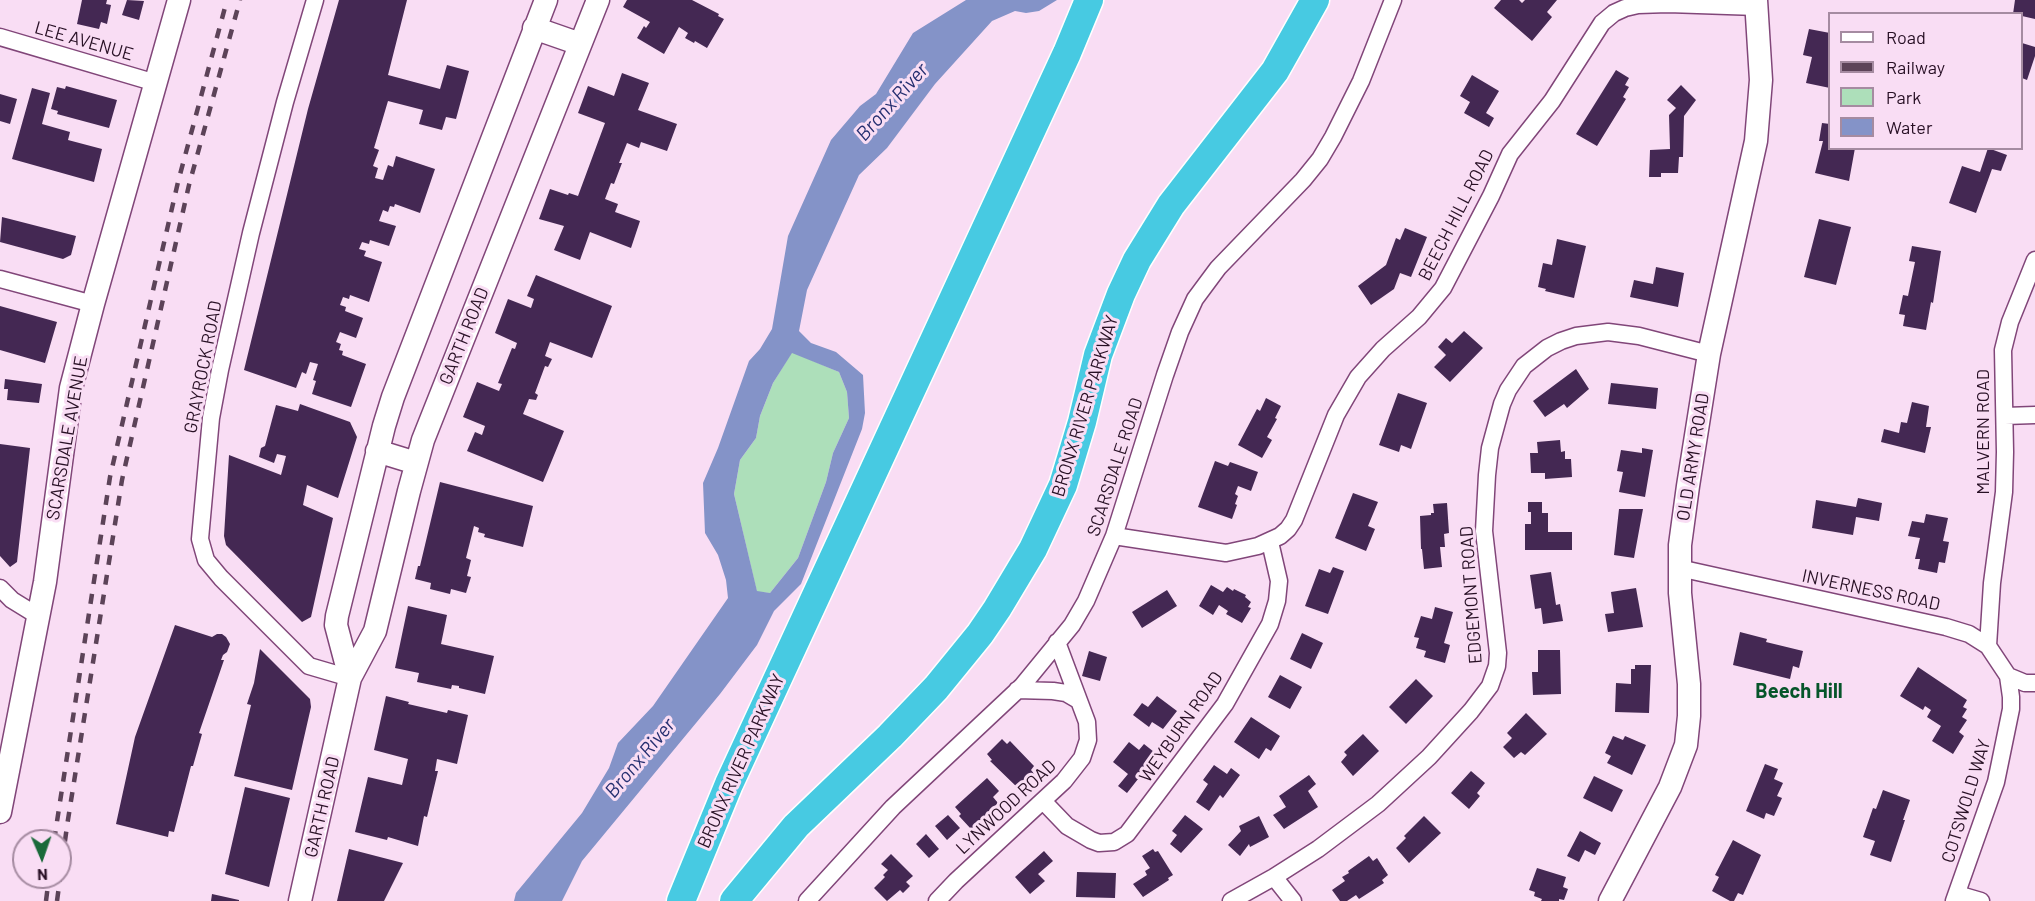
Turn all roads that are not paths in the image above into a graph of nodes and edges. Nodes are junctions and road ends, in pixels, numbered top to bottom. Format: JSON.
{"nodes":[{"id":1,"x":179,"y":0,"type":"edge"},
{"id":2,"x":315,"y":0,"type":"edge"},
{"id":3,"x":546,"y":0,"type":"edge"},
{"id":4,"x":598,"y":0,"type":"edge"},
{"id":5,"x":1089,"y":0,"type":"edge"},
{"id":6,"x":1315,"y":0,"type":"edge"},
{"id":7,"x":1393,"y":0,"type":"edge"},
{"id":8,"x":1757,"y":3,"type":"edge"},
{"id":9,"x":534,"y":28,"type":"junction"},
{"id":10,"x":0,"y":37,"type":"edge"},
{"id":11,"x":580,"y":44,"type":"junction"},
{"id":12,"x":156,"y":83,"type":"junction"},
{"id":13,"x":2035,"y":260,"type":"edge"},
{"id":14,"x":0,"y":279,"type":"edge"},
{"id":15,"x":93,"y":304,"type":"junction"},
{"id":16,"x":1709,"y":354,"type":"junction"},
{"id":17,"x":2005,"y":416,"type":"junction"},
{"id":18,"x":2035,"y":416,"type":"edge"},
{"id":19,"x":378,"y":451,"type":"junction"},
{"id":20,"x":416,"y":463,"type":"junction"},
{"id":21,"x":1114,"y":536,"type":"junction"},
{"id":22,"x":1270,"y":542,"type":"junction"},
{"id":23,"x":1679,"y":568,"type":"junction"},
{"id":24,"x":0,"y":588,"type":"edge"},
{"id":25,"x":38,"y":616,"type":"junction"},
{"id":26,"x":1057,"y":642,"type":"junction"},
{"id":27,"x":1988,"y":646,"type":"junction"},
{"id":28,"x":2008,"y":676,"type":"junction"},
{"id":29,"x":351,"y":678,"type":"junction"},
{"id":30,"x":2035,"y":683,"type":"edge"},
{"id":31,"x":1017,"y":690,"type":"junction"},
{"id":32,"x":1078,"y":700,"type":"junction"},
{"id":33,"x":1043,"y":801,"type":"junction"},
{"id":34,"x":0,"y":812,"type":"edge"},
{"id":35,"x":1274,"y":877,"type":"junction"},
{"id":36,"x":1955,"y":898,"type":"edge"},
{"id":37,"x":300,"y":901,"type":"edge"},
{"id":38,"x":681,"y":901,"type":"edge"},
{"id":39,"x":734,"y":901,"type":"edge"},
{"id":40,"x":807,"y":901,"type":"edge"},
{"id":41,"x":937,"y":901,"type":"edge"},
{"id":42,"x":1231,"y":901,"type":"edge"},
{"id":43,"x":1293,"y":901,"type":"edge"},
{"id":44,"x":1610,"y":901,"type":"edge"},
{"id":45,"x":1981,"y":901,"type":"edge"}],
"edges":[{"from":1,"to":12,"type":"street","name":"SCARSDALE AVENUE"},
{"from":2,"to":29,"type":"street","name":"GRAYROCK ROAD"},
{"from":3,"to":9,"type":"street","name":"GARTH ROAD"},
{"from":4,"to":11,"type":"street","name":"GARTH ROAD"},
{"from":5,"to":38,"type":"highway","name":"BRONX RIVER PARKWAY"},
{"from":6,"to":39,"type":"highway","name":"BRONX RIVER PARKWAY"},
{"from":7,"to":21,"type":"street","name":"SCARSDALE ROAD"},
{"from":8,"to":16,"type":"street","name":"OLD ARMY ROAD"},
{"from":8,"to":22,"type":"street","name":"BEECH HILL ROAD"},
{"from":9,"to":11,"type":"street"},
{"from":9,"to":19,"type":"street","name":"GARTH ROAD"},
{"from":10,"to":12,"type":"street","name":"LEE AVENUE"},
{"from":11,"to":20,"type":"street","name":"GARTH ROAD"},
{"from":12,"to":15,"type":"street","name":"SCARSDALE AVENUE"},
{"from":13,"to":17,"type":"street","name":"MALVERN ROAD"},
{"from":14,"to":15,"type":"street"},
{"from":15,"to":25,"type":"street","name":"SCARSDALE AVENUE"},
{"from":16,"to":23,"type":"street","name":"OLD ARMY ROAD"},
{"from":16,"to":35,"type":"street","name":"EDGEMONT ROAD"},
{"from":17,"to":18,"type":"street"},
{"from":17,"to":27,"type":"street","name":"MALVERN ROAD"},
{"from":19,"to":20,"type":"street"},
{"from":19,"to":29,"type":"street","name":"GARTH ROAD"},
{"from":20,"to":29,"type":"street","name":"GARTH ROAD"},
{"from":21,"to":22,"type":"street","name":"BEECH HILL ROAD"},
{"from":21,"to":26,"type":"street","name":"SCARSDALE ROAD"},
{"from":22,"to":33,"type":"street","name":"WEYBURN ROAD"},
{"from":23,"to":27,"type":"street","name":"INVERNESS ROAD"},
{"from":23,"to":44,"type":"street","name":"OLD ARMY ROAD"},
{"from":24,"to":25,"type":"street"},
{"from":25,"to":34,"type":"street","name":"SCARSDALE AVENUE"},
{"from":26,"to":31,"type":"street","name":"SCARSDALE ROAD"},
{"from":26,"to":32,"type":"street","name":"LYNWOOD ROAD"},
{"from":27,"to":28,"type":"street","name":"INVERNESS ROAD"},
{"from":28,"to":30,"type":"street"},
{"from":28,"to":36,"type":"street","name":"COTSWOLD WAY"},
{"from":29,"to":37,"type":"street","name":"GARTH ROAD"},
{"from":31,"to":32,"type":"street"},
{"from":31,"to":40,"type":"street","name":"SCARSDALE ROAD"},
{"from":32,"to":33,"type":"street","name":"LYNWOOD ROAD"},
{"from":33,"to":41,"type":"street","name":"LYNWOOD ROAD"},
{"from":35,"to":42,"type":"street","name":"EDGEMONT ROAD"},
{"from":35,"to":43,"type":"street"},
{"from":36,"to":45,"type":"street"}]}
